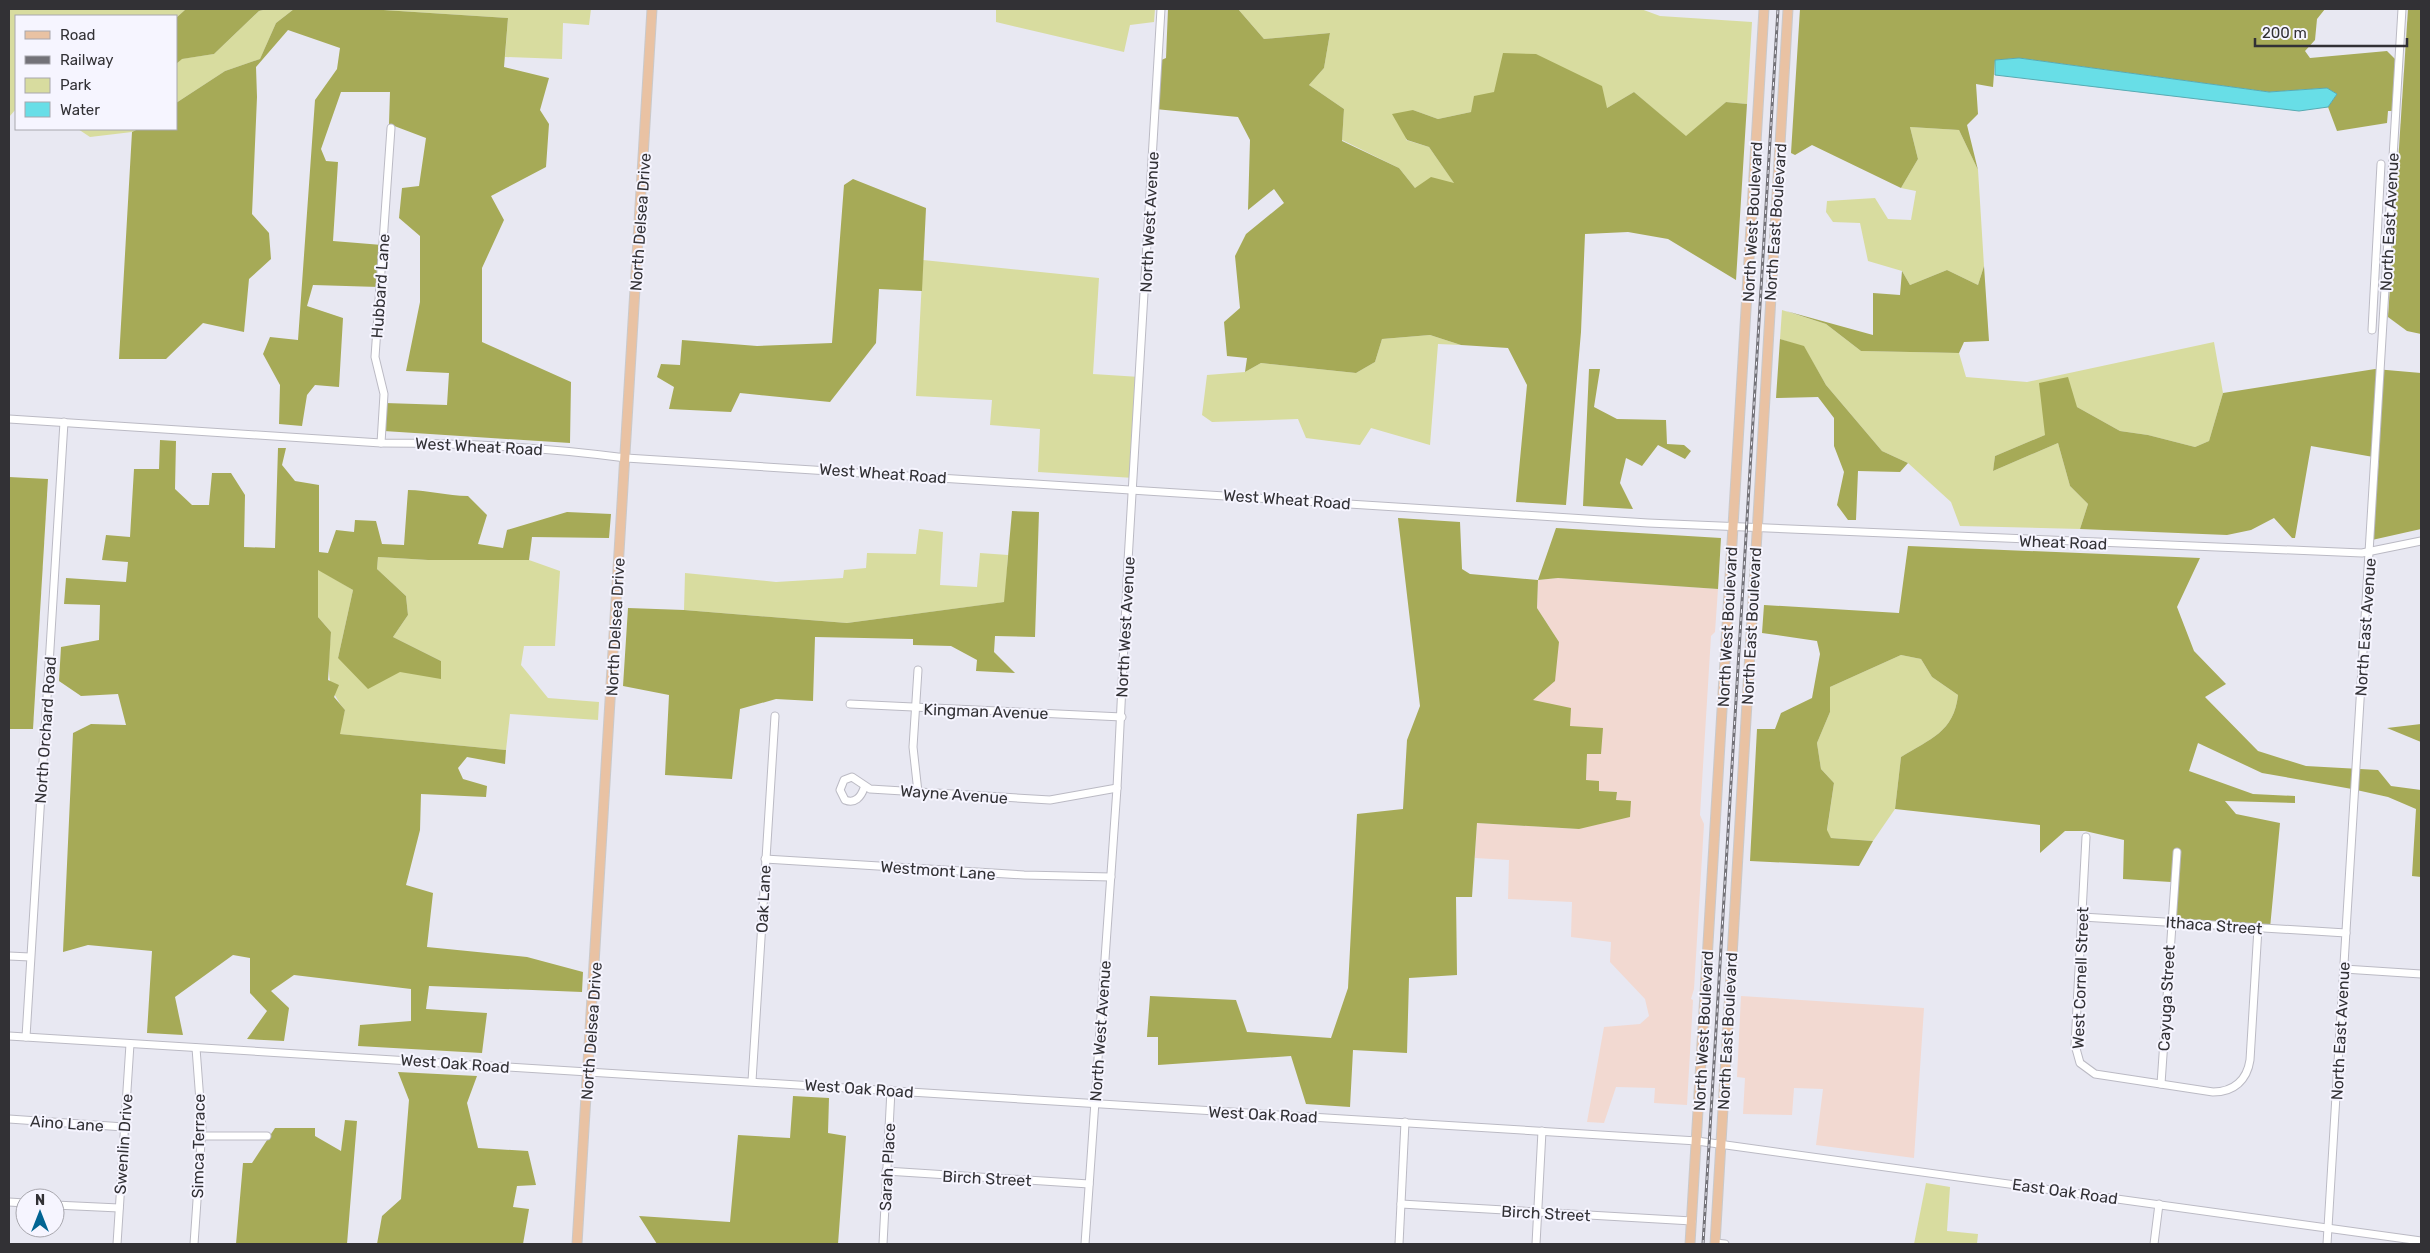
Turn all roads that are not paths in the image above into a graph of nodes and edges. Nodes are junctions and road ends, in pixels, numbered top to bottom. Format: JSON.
{"nodes":[{"id":1,"x":652,"y":9,"type":"edge"},
{"id":2,"x":1161,"y":9,"type":"edge"},
{"id":3,"x":1764,"y":9,"type":"edge"},
{"id":4,"x":1788,"y":9,"type":"edge"},
{"id":5,"x":2402,"y":9,"type":"edge"},
{"id":6,"x":391,"y":128,"type":"dead end"},
{"id":7,"x":2381,"y":164,"type":"dead end"},
{"id":8,"x":2372,"y":330,"type":"dead end"},
{"id":9,"x":9,"y":419,"type":"edge"},
{"id":10,"x":64,"y":422,"type":"junction"},
{"id":11,"x":381,"y":443,"type":"junction"},
{"id":12,"x":626,"y":458,"type":"junction"},
{"id":13,"x":1132,"y":489,"type":"junction"},
{"id":14,"x":1733,"y":527,"type":"junction"},
{"id":15,"x":1757,"y":528,"type":"junction"},
{"id":16,"x":2421,"y":541,"type":"edge"},
{"id":17,"x":2370,"y":552,"type":"junction"},
{"id":18,"x":918,"y":670,"type":"dead end"},
{"id":19,"x":850,"y":704,"type":"dead end"},
{"id":20,"x":917,"y":708,"type":"junction"},
{"id":21,"x":775,"y":716,"type":"dead end"},
{"id":22,"x":1122,"y":717,"type":"junction"},
{"id":23,"x":864,"y":788,"type":"dead end"},
{"id":24,"x":1117,"y":788,"type":"junction"},
{"id":25,"x":918,"y":792,"type":"junction"},
{"id":26,"x":2086,"y":837,"type":"dead end"},
{"id":27,"x":2177,"y":852,"type":"dead end"},
{"id":28,"x":765,"y":859,"type":"junction"},
{"id":29,"x":1111,"y":877,"type":"junction"},
{"id":30,"x":2082,"y":917,"type":"junction"},
{"id":31,"x":2170,"y":922,"type":"junction"},
{"id":32,"x":2258,"y":928,"type":"junction"},
{"id":33,"x":2346,"y":933,"type":"junction"},
{"id":34,"x":9,"y":956,"type":"edge"},
{"id":35,"x":30,"y":958,"type":"junction"},
{"id":36,"x":2344,"y":969,"type":"junction"},
{"id":37,"x":2421,"y":974,"type":"edge"},
{"id":38,"x":9,"y":1036,"type":"edge"},
{"id":39,"x":26,"y":1037,"type":"junction"},
{"id":40,"x":130,"y":1044,"type":"junction"},
{"id":41,"x":196,"y":1048,"type":"junction"},
{"id":42,"x":588,"y":1072,"type":"junction"},
{"id":43,"x":752,"y":1081,"type":"junction"},
{"id":44,"x":2161,"y":1084,"type":"junction"},
{"id":45,"x":891,"y":1090,"type":"junction"},
{"id":46,"x":1094,"y":1103,"type":"junction"},
{"id":47,"x":9,"y":1118,"type":"edge"},
{"id":48,"x":1405,"y":1122,"type":"junction"},
{"id":49,"x":124,"y":1127,"type":"junction"},
{"id":50,"x":1542,"y":1131,"type":"junction"},
{"id":51,"x":202,"y":1136,"type":"junction"},
{"id":52,"x":267,"y":1136,"type":"dead end"},
{"id":53,"x":1696,"y":1141,"type":"junction"},
{"id":54,"x":1709,"y":1142,"type":"joint"},
{"id":55,"x":1721,"y":1143,"type":"junction"},
{"id":56,"x":886,"y":1171,"type":"junction"},
{"id":57,"x":1088,"y":1184,"type":"junction"},
{"id":58,"x":1401,"y":1204,"type":"junction"},
{"id":59,"x":2160,"y":1204,"type":"junction"},
{"id":60,"x":65,"y":1205,"type":"edge"},
{"id":61,"x":119,"y":1208,"type":"junction"},
{"id":62,"x":1538,"y":1212,"type":"junction"},
{"id":63,"x":1692,"y":1221,"type":"junction"},
{"id":64,"x":2328,"y":1228,"type":"junction"},
{"id":65,"x":2421,"y":1241,"type":"edge"},
{"id":66,"x":117,"y":1244,"type":"edge"},
{"id":67,"x":194,"y":1244,"type":"edge"},
{"id":68,"x":577,"y":1244,"type":"edge"},
{"id":69,"x":883,"y":1244,"type":"edge"},
{"id":70,"x":890,"y":1244,"type":"edge"},
{"id":71,"x":1085,"y":1244,"type":"edge"},
{"id":72,"x":1399,"y":1244,"type":"edge"},
{"id":73,"x":1536,"y":1244,"type":"edge"},
{"id":74,"x":1690,"y":1244,"type":"edge"},
{"id":75,"x":1718,"y":1244,"type":"edge"},
{"id":76,"x":2154,"y":1244,"type":"edge"},
{"id":77,"x":2327,"y":1244,"type":"edge"}],
"edges":[{"from":1,"to":12,"type":"main road","name":"North Delsea Drive"},
{"from":2,"to":13,"type":"street","name":"North West Avenue"},
{"from":3,"to":14,"type":"main road","name":"North West Boulevard"},
{"from":4,"to":15,"type":"main road","name":"North East Boulevard"},
{"from":5,"to":17,"type":"street","name":"North East Avenue"},
{"from":6,"to":11,"type":"street","name":"Hubbard Lane"},
{"from":7,"to":8,"type":"street"},
{"from":9,"to":10,"type":"street","name":"West Wheat Road"},
{"from":10,"to":11,"type":"street","name":"West Wheat Road"},
{"from":10,"to":35,"type":"street","name":"North Orchard Road"},
{"from":11,"to":12,"type":"street","name":"West Wheat Road"},
{"from":12,"to":13,"type":"street","name":"West Wheat Road"},
{"from":12,"to":42,"type":"main road","name":"North Delsea Drive"},
{"from":13,"to":14,"type":"street","name":"West Wheat Road"},
{"from":13,"to":22,"type":"street","name":"North West Avenue"},
{"from":14,"to":15,"type":"street","name":"West Wheat Road"},
{"from":14,"to":53,"type":"main road","name":"North West Boulevard"},
{"from":15,"to":17,"type":"street","name":"Wheat Road"},
{"from":15,"to":55,"type":"main road","name":"North East Boulevard"},
{"from":16,"to":17,"type":"street","name":"Wheat Road"},
{"from":17,"to":33,"type":"street","name":"North East Avenue"},
{"from":18,"to":20,"type":"street"},
{"from":19,"to":20,"type":"street","name":"Kingman Avenue"},
{"from":20,"to":22,"type":"street","name":"Kingman Avenue"},
{"from":20,"to":25,"type":"street"},
{"from":21,"to":28,"type":"street","name":"Oak Lane"},
{"from":22,"to":24,"type":"street","name":"North West Avenue"},
{"from":23,"to":25,"type":"street","name":"Wayne Avenue"},
{"from":24,"to":25,"type":"street","name":"Wayne Avenue"},
{"from":24,"to":29,"type":"street","name":"North West Avenue"},
{"from":26,"to":30,"type":"street","name":"West Cornell Street"},
{"from":27,"to":31,"type":"street","name":"Cayuga Street"},
{"from":28,"to":29,"type":"street","name":"Westmont Lane"},
{"from":28,"to":43,"type":"street","name":"Oak Lane"},
{"from":29,"to":46,"type":"street","name":"North West Avenue"},
{"from":30,"to":31,"type":"street","name":"Ithaca Street"},
{"from":30,"to":44,"type":"street","name":"West Cornell Street"},
{"from":31,"to":32,"type":"street","name":"Ithaca Street"},
{"from":31,"to":44,"type":"street","name":"Cayuga Street"},
{"from":32,"to":33,"type":"street","name":"Ithaca Street"},
{"from":32,"to":44,"type":"street","name":"West Cornell Street"},
{"from":33,"to":36,"type":"street","name":"North East Avenue"},
{"from":34,"to":35,"type":"street"},
{"from":35,"to":39,"type":"street","name":"North Orchard Road"},
{"from":36,"to":37,"type":"street"},
{"from":36,"to":64,"type":"street","name":"North East Avenue"},
{"from":38,"to":39,"type":"street","name":"West Oak Road"},
{"from":39,"to":40,"type":"street","name":"West Oak Road"},
{"from":40,"to":41,"type":"street","name":"West Oak Road"},
{"from":40,"to":49,"type":"street","name":"Swenlin Drive"},
{"from":41,"to":42,"type":"street","name":"West Oak Road"},
{"from":41,"to":51,"type":"street","name":"Simca Terrace"},
{"from":42,"to":43,"type":"street","name":"West Oak Road"},
{"from":42,"to":68,"type":"main road","name":"North Delsea Drive"},
{"from":43,"to":45,"type":"street","name":"West Oak Road"},
{"from":45,"to":46,"type":"street","name":"West Oak Road"},
{"from":45,"to":56,"type":"street","name":"Sarah Place"},
{"from":46,"to":48,"type":"street","name":"West Oak Road"},
{"from":46,"to":57,"type":"street","name":"North West Avenue"},
{"from":47,"to":49,"type":"street","name":"Aino Lane"},
{"from":48,"to":50,"type":"street","name":"West Oak Road"},
{"from":48,"to":58,"type":"street"},
{"from":49,"to":61,"type":"street","name":"Swenlin Drive"},
{"from":50,"to":53,"type":"street","name":"West Oak Road"},
{"from":50,"to":62,"type":"street"},
{"from":51,"to":52,"type":"street"},
{"from":51,"to":67,"type":"street","name":"Simca Terrace"},
{"from":53,"to":54,"type":"street","name":"West Oak Road"},
{"from":53,"to":63,"type":"main road","name":"North West Boulevard"},
{"from":54,"to":55,"type":"street","name":"East Oak Road"},
{"from":55,"to":59,"type":"street","name":"East Oak Road"},
{"from":55,"to":75,"type":"main road","name":"North East Boulevard"},
{"from":56,"to":57,"type":"street","name":"Birch Street"},
{"from":56,"to":69,"type":"street","name":"Sarah Place"},
{"from":57,"to":71,"type":"street","name":"North West Avenue"},
{"from":58,"to":62,"type":"street","name":"Birch Street"},
{"from":58,"to":72,"type":"street"},
{"from":59,"to":64,"type":"street","name":"East Oak Road"},
{"from":59,"to":76,"type":"street"},
{"from":60,"to":61,"type":"street"},
{"from":61,"to":66,"type":"street","name":"Swenlin Drive"},
{"from":62,"to":63,"type":"street","name":"Birch Street"},
{"from":62,"to":73,"type":"street"},
{"from":63,"to":74,"type":"main road","name":"North West Boulevard"},
{"from":64,"to":65,"type":"street","name":"East Oak Road"},
{"from":64,"to":77,"type":"street","name":"North East Avenue"},
{"from":69,"to":70,"type":"street"}]}
